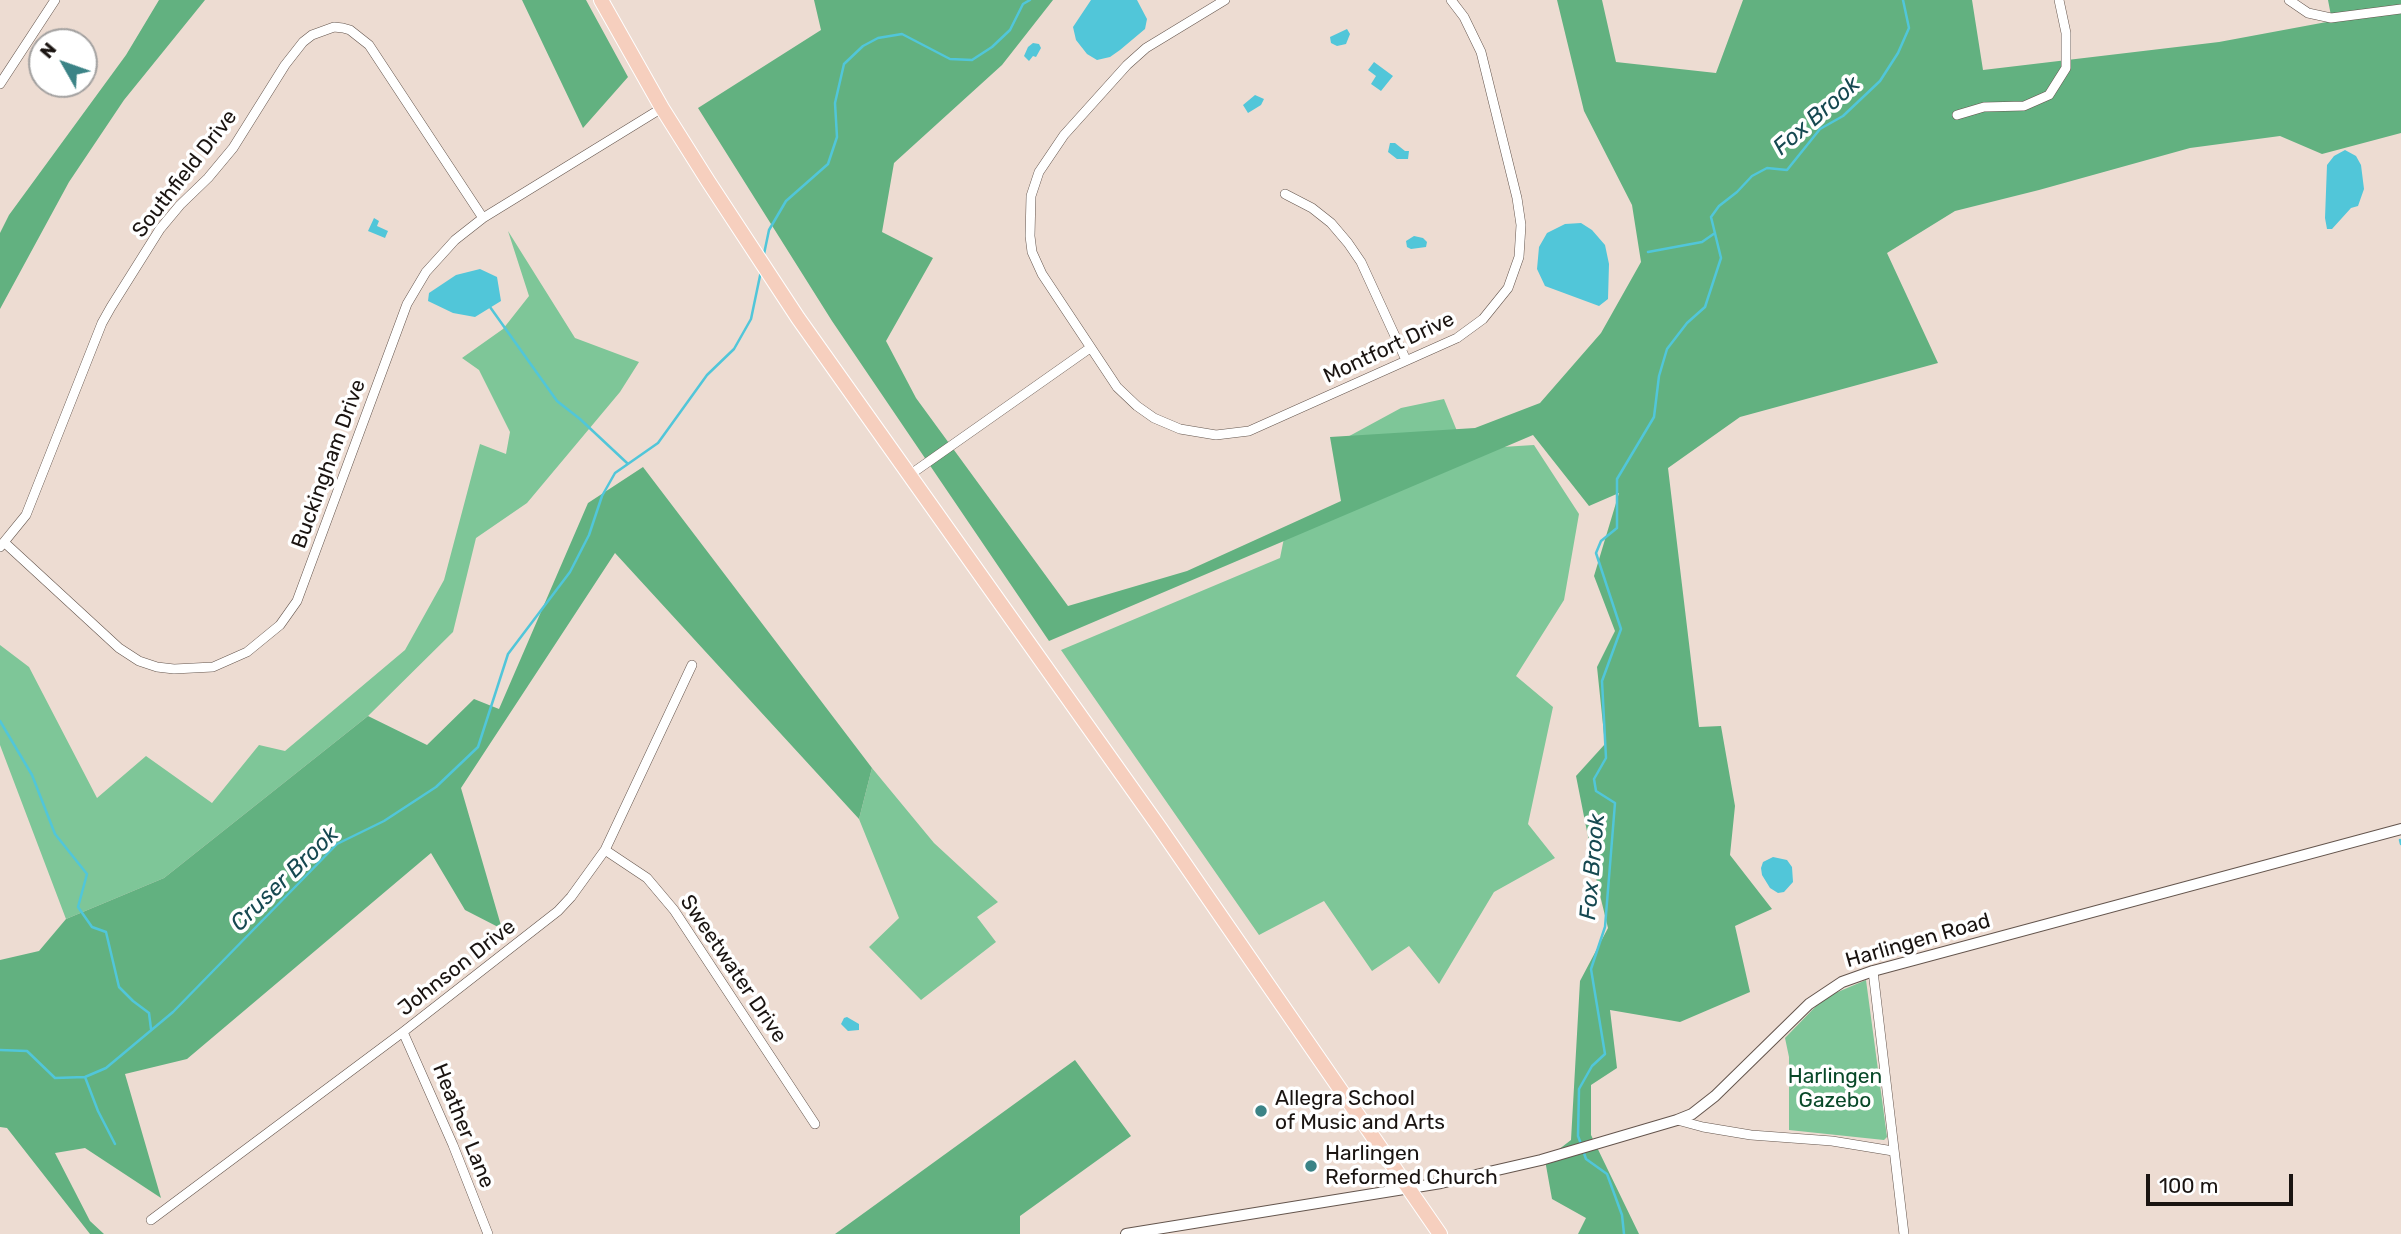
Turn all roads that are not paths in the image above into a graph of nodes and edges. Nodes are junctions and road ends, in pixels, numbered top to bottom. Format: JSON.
{"nodes":[{"id":1,"x":54,"y":0,"type":"edge"},
{"id":2,"x":601,"y":0,"type":"edge"},
{"id":3,"x":1225,"y":0,"type":"edge"},
{"id":4,"x":1451,"y":0,"type":"edge"},
{"id":5,"x":2059,"y":0,"type":"edge"},
{"id":6,"x":2289,"y":0,"type":"edge"},
{"id":7,"x":2401,"y":9,"type":"edge"},
{"id":8,"x":0,"y":84,"type":"edge"},
{"id":9,"x":662,"y":108,"type":"junction"},
{"id":10,"x":1957,"y":115,"type":"dead end"},
{"id":11,"x":1285,"y":194,"type":"dead end"},
{"id":12,"x":483,"y":218,"type":"junction"},
{"id":13,"x":1090,"y":348,"type":"junction"},
{"id":14,"x":1406,"y":360,"type":"junction"},
{"id":15,"x":911,"y":474,"type":"junction"},
{"id":16,"x":2,"y":545,"type":"edge"},
{"id":17,"x":692,"y":665,"type":"dead end"},
{"id":18,"x":2401,"y":829,"type":"edge"},
{"id":19,"x":605,"y":850,"type":"junction"},
{"id":20,"x":1872,"y":971,"type":"junction"},
{"id":21,"x":403,"y":1032,"type":"junction"},
{"id":22,"x":1677,"y":1120,"type":"junction"},
{"id":23,"x":815,"y":1124,"type":"dead end"},
{"id":24,"x":1894,"y":1151,"type":"junction"},
{"id":25,"x":1408,"y":1189,"type":"junction"},
{"id":26,"x":151,"y":1220,"type":"dead end"},
{"id":27,"x":488,"y":1234,"type":"edge"},
{"id":28,"x":1126,"y":1234,"type":"edge"},
{"id":29,"x":1440,"y":1234,"type":"edge"},
{"id":30,"x":1904,"y":1234,"type":"edge"}],
"edges":[{"from":1,"to":8,"type":"street"},
{"from":2,"to":9,"type":"highway"},
{"from":3,"to":13,"type":"street","name":"Montfort Drive"},
{"from":4,"to":14,"type":"street","name":"Montfort Drive"},
{"from":5,"to":10,"type":"street"},
{"from":6,"to":7,"type":"street"},
{"from":9,"to":12,"type":"street","name":"Buckingham Drive"},
{"from":9,"to":15,"type":"highway"},
{"from":11,"to":14,"type":"street"},
{"from":12,"to":16,"type":"street","name":"Buckingham Drive"},
{"from":12,"to":16,"type":"street","name":"Southfield Drive"},
{"from":13,"to":14,"type":"street","name":"Montfort Drive"},
{"from":13,"to":15,"type":"street"},
{"from":15,"to":25,"type":"highway"},
{"from":17,"to":19,"type":"street","name":"Johnson Drive"},
{"from":18,"to":20,"type":"street","name":"Harlingen Road"},
{"from":19,"to":21,"type":"street","name":"Johnson Drive"},
{"from":19,"to":23,"type":"street","name":"Sweetwater Drive"},
{"from":20,"to":22,"type":"street","name":"Harlingen Road"},
{"from":20,"to":24,"type":"street"},
{"from":21,"to":26,"type":"street","name":"Johnson Drive"},
{"from":21,"to":27,"type":"street","name":"Heather Lane"},
{"from":22,"to":24,"type":"street"},
{"from":22,"to":25,"type":"street","name":"Harlingen Road"},
{"from":24,"to":30,"type":"street"},
{"from":25,"to":28,"type":"street","name":"Harlingen Road"},
{"from":25,"to":29,"type":"highway"}]}
